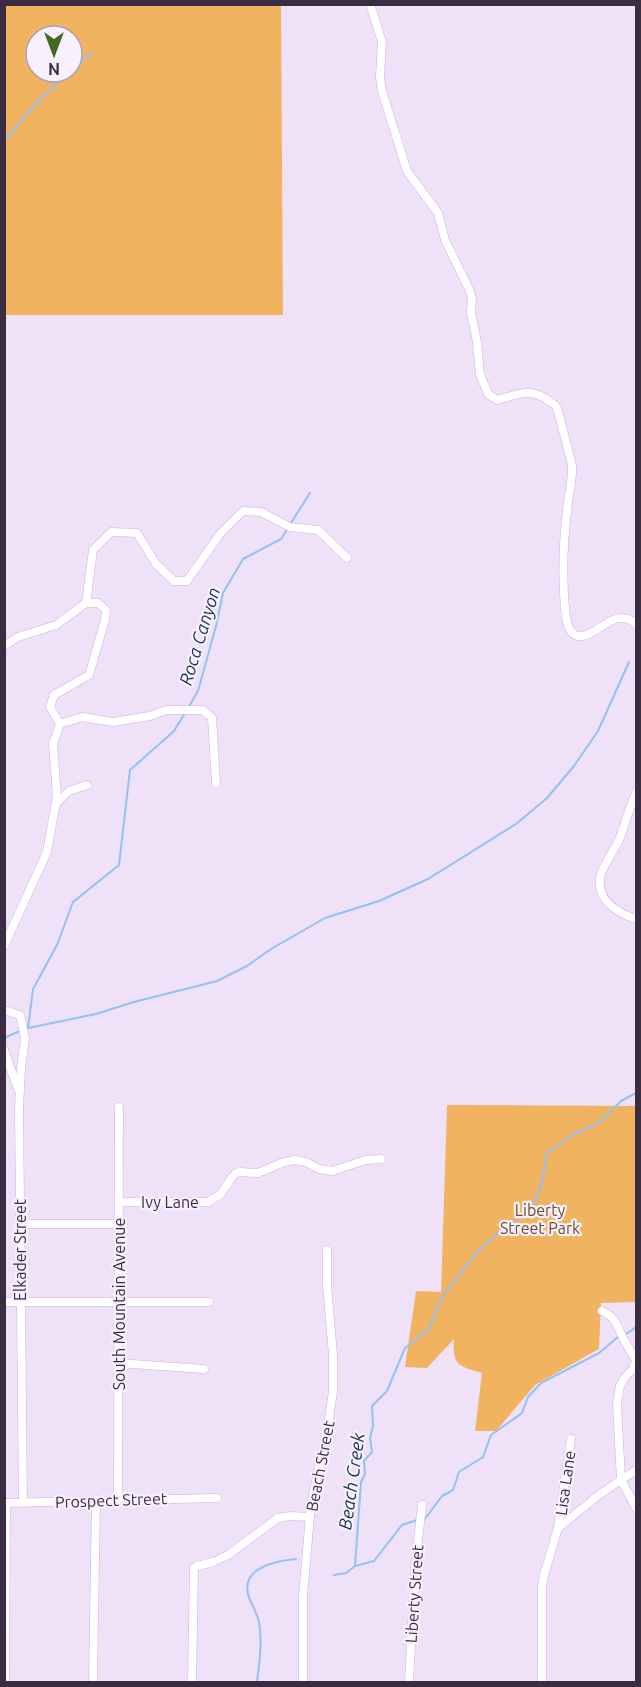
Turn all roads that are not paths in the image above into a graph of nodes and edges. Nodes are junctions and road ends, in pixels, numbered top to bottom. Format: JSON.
{"nodes":[{"id":1,"x":370,"y":4,"type":"edge"},
{"id":2,"x":347,"y":558,"type":"dead end"},
{"id":3,"x":86,"y":603,"type":"junction"},
{"id":4,"x":636,"y":624,"type":"edge"},
{"id":5,"x":4,"y":646,"type":"edge"},
{"id":6,"x":60,"y":724,"type":"junction"},
{"id":7,"x":216,"y":783,"type":"dead end"},
{"id":8,"x":87,"y":785,"type":"dead end"},
{"id":9,"x":636,"y":793,"type":"edge"},
{"id":10,"x":55,"y":805,"type":"junction"},
{"id":11,"x":636,"y":919,"type":"edge"},
{"id":12,"x":4,"y":946,"type":"edge"},
{"id":13,"x":4,"y":1010,"type":"edge"},
{"id":14,"x":4,"y":1050,"type":"edge"},
{"id":15,"x":20,"y":1093,"type":"junction"},
{"id":16,"x":119,"y":1107,"type":"dead end"},
{"id":17,"x":381,"y":1159,"type":"dead end"},
{"id":18,"x":120,"y":1202,"type":"junction"},
{"id":19,"x":20,"y":1224,"type":"junction"},
{"id":20,"x":120,"y":1224,"type":"junction"},
{"id":21,"x":327,"y":1250,"type":"dead end"},
{"id":22,"x":4,"y":1302,"type":"edge"},
{"id":23,"x":20,"y":1302,"type":"junction"},
{"id":24,"x":120,"y":1302,"type":"junction"},
{"id":25,"x":209,"y":1302,"type":"dead end"},
{"id":26,"x":602,"y":1311,"type":"dead end"},
{"id":27,"x":118,"y":1363,"type":"junction"},
{"id":28,"x":204,"y":1369,"type":"dead end"},
{"id":29,"x":571,"y":1439,"type":"dead end"},
{"id":30,"x":636,"y":1470,"type":"edge"},
{"id":31,"x":621,"y":1480,"type":"junction"},
{"id":32,"x":217,"y":1498,"type":"dead end"},
{"id":33,"x":96,"y":1500,"type":"junction"},
{"id":34,"x":118,"y":1500,"type":"junction"},
{"id":35,"x":5,"y":1503,"type":"edge"},
{"id":36,"x":23,"y":1503,"type":"junction"},
{"id":37,"x":422,"y":1505,"type":"dead end"},
{"id":38,"x":636,"y":1508,"type":"edge"},
{"id":39,"x":310,"y":1517,"type":"junction"},
{"id":40,"x":558,"y":1528,"type":"junction"},
{"id":41,"x":5,"y":1683,"type":"edge"},
{"id":42,"x":93,"y":1683,"type":"edge"},
{"id":43,"x":192,"y":1683,"type":"edge"},
{"id":44,"x":303,"y":1683,"type":"edge"},
{"id":45,"x":409,"y":1683,"type":"edge"},
{"id":46,"x":542,"y":1683,"type":"edge"}],
"edges":[{"from":1,"to":4,"type":"street"},
{"from":2,"to":3,"type":"street"},
{"from":3,"to":5,"type":"street"},
{"from":3,"to":6,"type":"street"},
{"from":6,"to":7,"type":"street"},
{"from":6,"to":10,"type":"street"},
{"from":8,"to":10,"type":"street"},
{"from":9,"to":11,"type":"street"},
{"from":10,"to":12,"type":"street"},
{"from":13,"to":15,"type":"street","name":"Elkader Street"},
{"from":14,"to":15,"type":"street"},
{"from":15,"to":19,"type":"street","name":"Elkader Street"},
{"from":16,"to":18,"type":"street","name":"South Mountain Avenue"},
{"from":17,"to":18,"type":"street","name":"Ivy Lane"},
{"from":18,"to":20,"type":"street","name":"South Mountain Avenue"},
{"from":19,"to":20,"type":"street","name":"Ivy Lane"},
{"from":19,"to":23,"type":"street","name":"Elkader Street"},
{"from":20,"to":24,"type":"street","name":"South Mountain Avenue"},
{"from":21,"to":39,"type":"street","name":"Beach Street"},
{"from":22,"to":23,"type":"street"},
{"from":23,"to":24,"type":"street"},
{"from":23,"to":36,"type":"street","name":"Elkader Street"},
{"from":24,"to":25,"type":"street"},
{"from":24,"to":27,"type":"street","name":"South Mountain Avenue"},
{"from":26,"to":31,"type":"street"},
{"from":27,"to":28,"type":"street"},
{"from":27,"to":34,"type":"street","name":"South Mountain Avenue"},
{"from":29,"to":40,"type":"street","name":"Lisa Lane"},
{"from":30,"to":31,"type":"street"},
{"from":31,"to":38,"type":"street"},
{"from":31,"to":40,"type":"street"},
{"from":32,"to":34,"type":"street","name":"Prospect Street"},
{"from":33,"to":34,"type":"street","name":"Prospect Street"},
{"from":33,"to":36,"type":"street","name":"Prospect Street"},
{"from":33,"to":42,"type":"street"},
{"from":35,"to":36,"type":"street","name":"Prospect Street"},
{"from":35,"to":41,"type":"street"},
{"from":37,"to":45,"type":"street","name":"Liberty Street"},
{"from":39,"to":43,"type":"street"},
{"from":39,"to":44,"type":"street","name":"Beach Street"},
{"from":40,"to":46,"type":"street","name":"Lisa Lane"}]}
